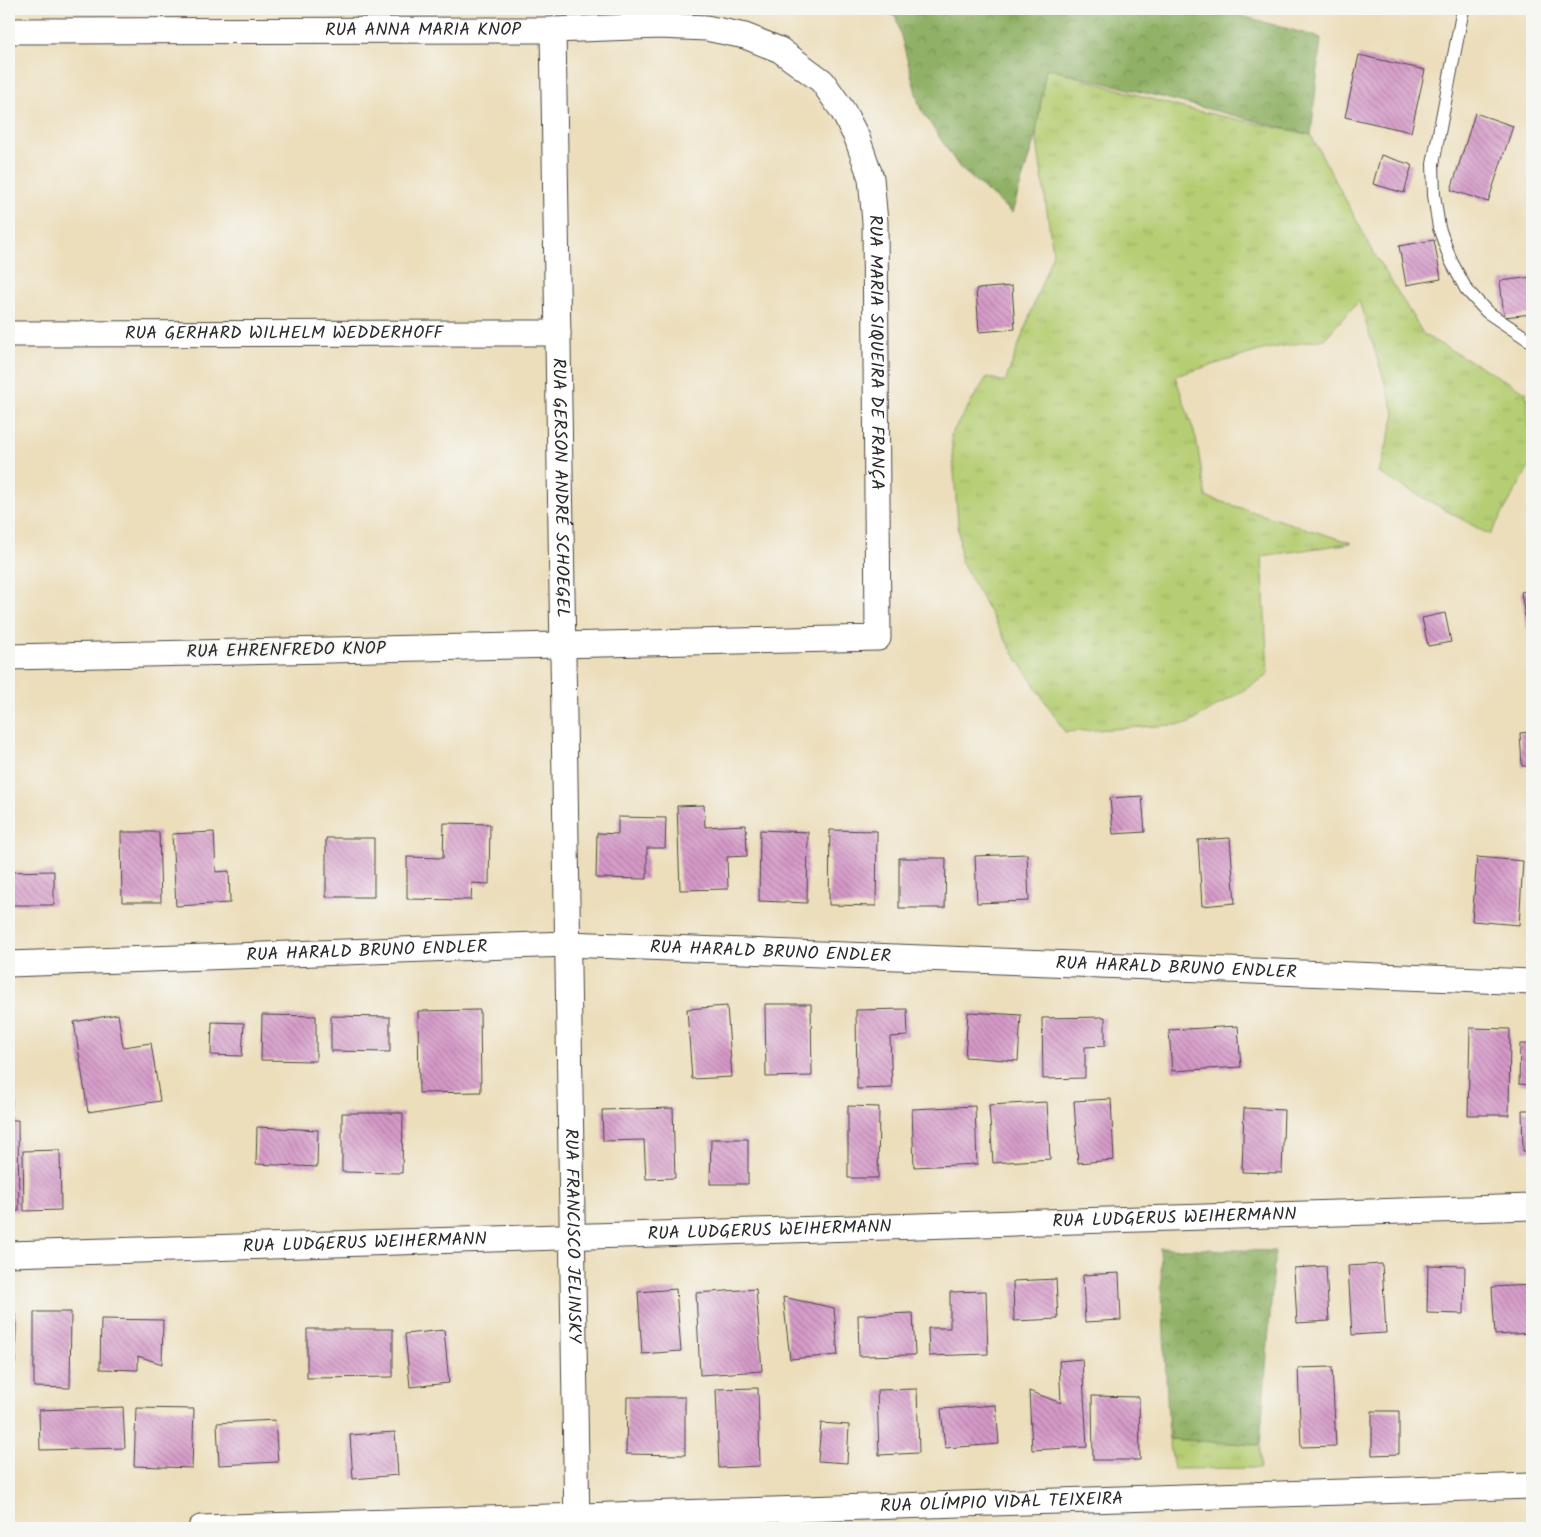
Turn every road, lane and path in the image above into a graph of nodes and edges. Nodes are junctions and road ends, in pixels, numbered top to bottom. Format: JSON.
{"nodes":[{"id":1,"x":1463,"y":9,"type":"edge"},
{"id":2,"x":553,"y":30,"type":"junction"},
{"id":3,"x":9,"y":31,"type":"edge"},
{"id":4,"x":822,"y":81,"type":"joint"},
{"id":5,"x":558,"y":333,"type":"junction"},
{"id":6,"x":9,"y":334,"type":"edge"},
{"id":7,"x":1532,"y":342,"type":"edge"},
{"id":8,"x":878,"y":638,"type":"joint"},
{"id":9,"x":564,"y":645,"type":"junction"},
{"id":10,"x":9,"y":657,"type":"edge"},
{"id":11,"x":568,"y":944,"type":"junction"},
{"id":12,"x":9,"y":964,"type":"edge"},
{"id":13,"x":1532,"y":982,"type":"edge"},
{"id":14,"x":1532,"y":1207,"type":"edge"},
{"id":15,"x":573,"y":1237,"type":"junction"},
{"id":16,"x":9,"y":1254,"type":"edge"},
{"id":17,"x":1532,"y":1486,"type":"edge"},
{"id":18,"x":577,"y":1522,"type":"edge"},
{"id":19,"x":202,"y":1528,"type":"edge"}],
"edges":[{"from":1,"to":7,"type":"lane"},
{"from":2,"to":3,"type":"street","name":"RUA ANNA MARIA KNOP"},
{"from":2,"to":4,"type":"street","name":"RUA ANNA MARIA KNOP"},
{"from":2,"to":5,"type":"street","name":"RUA GERSON ANDRÉ SCHOEGEL"},
{"from":4,"to":8,"type":"street","name":"RUA MARIA SIQUEIRA DE FRANÇA"},
{"from":5,"to":6,"type":"street","name":"RUA GERHARD WILHELM WEDDERHOFF"},
{"from":5,"to":9,"type":"street","name":"RUA GERSON ANDRÉ SCHOEGEL"},
{"from":8,"to":9,"type":"street","name":"RUA EHRENFREDO KNOP"},
{"from":9,"to":10,"type":"street","name":"RUA EHRENFREDO KNOP"},
{"from":9,"to":11,"type":"street","name":"RUA GERSON ANDRÉ SCHOEGEL"},
{"from":11,"to":12,"type":"street","name":"RUA HARALD BRUNO ENDLER"},
{"from":11,"to":13,"type":"street","name":"RUA HARALD BRUNO ENDLER"},
{"from":11,"to":15,"type":"street","name":"RUA FRANCISCO JELINSKY"},
{"from":14,"to":15,"type":"street","name":"RUA LUDGERUS WEIHERMANN"},
{"from":15,"to":16,"type":"street","name":"RUA LUDGERUS WEIHERMANN"},
{"from":15,"to":18,"type":"street","name":"RUA FRANCISCO JELINSKY"},
{"from":17,"to":18,"type":"street","name":"RUA OLÍMPIO VIDAL TEIXEIRA"},
{"from":18,"to":19,"type":"street","name":"RUA OLÍMPIO VIDAL TEIXEIRA"}]}
